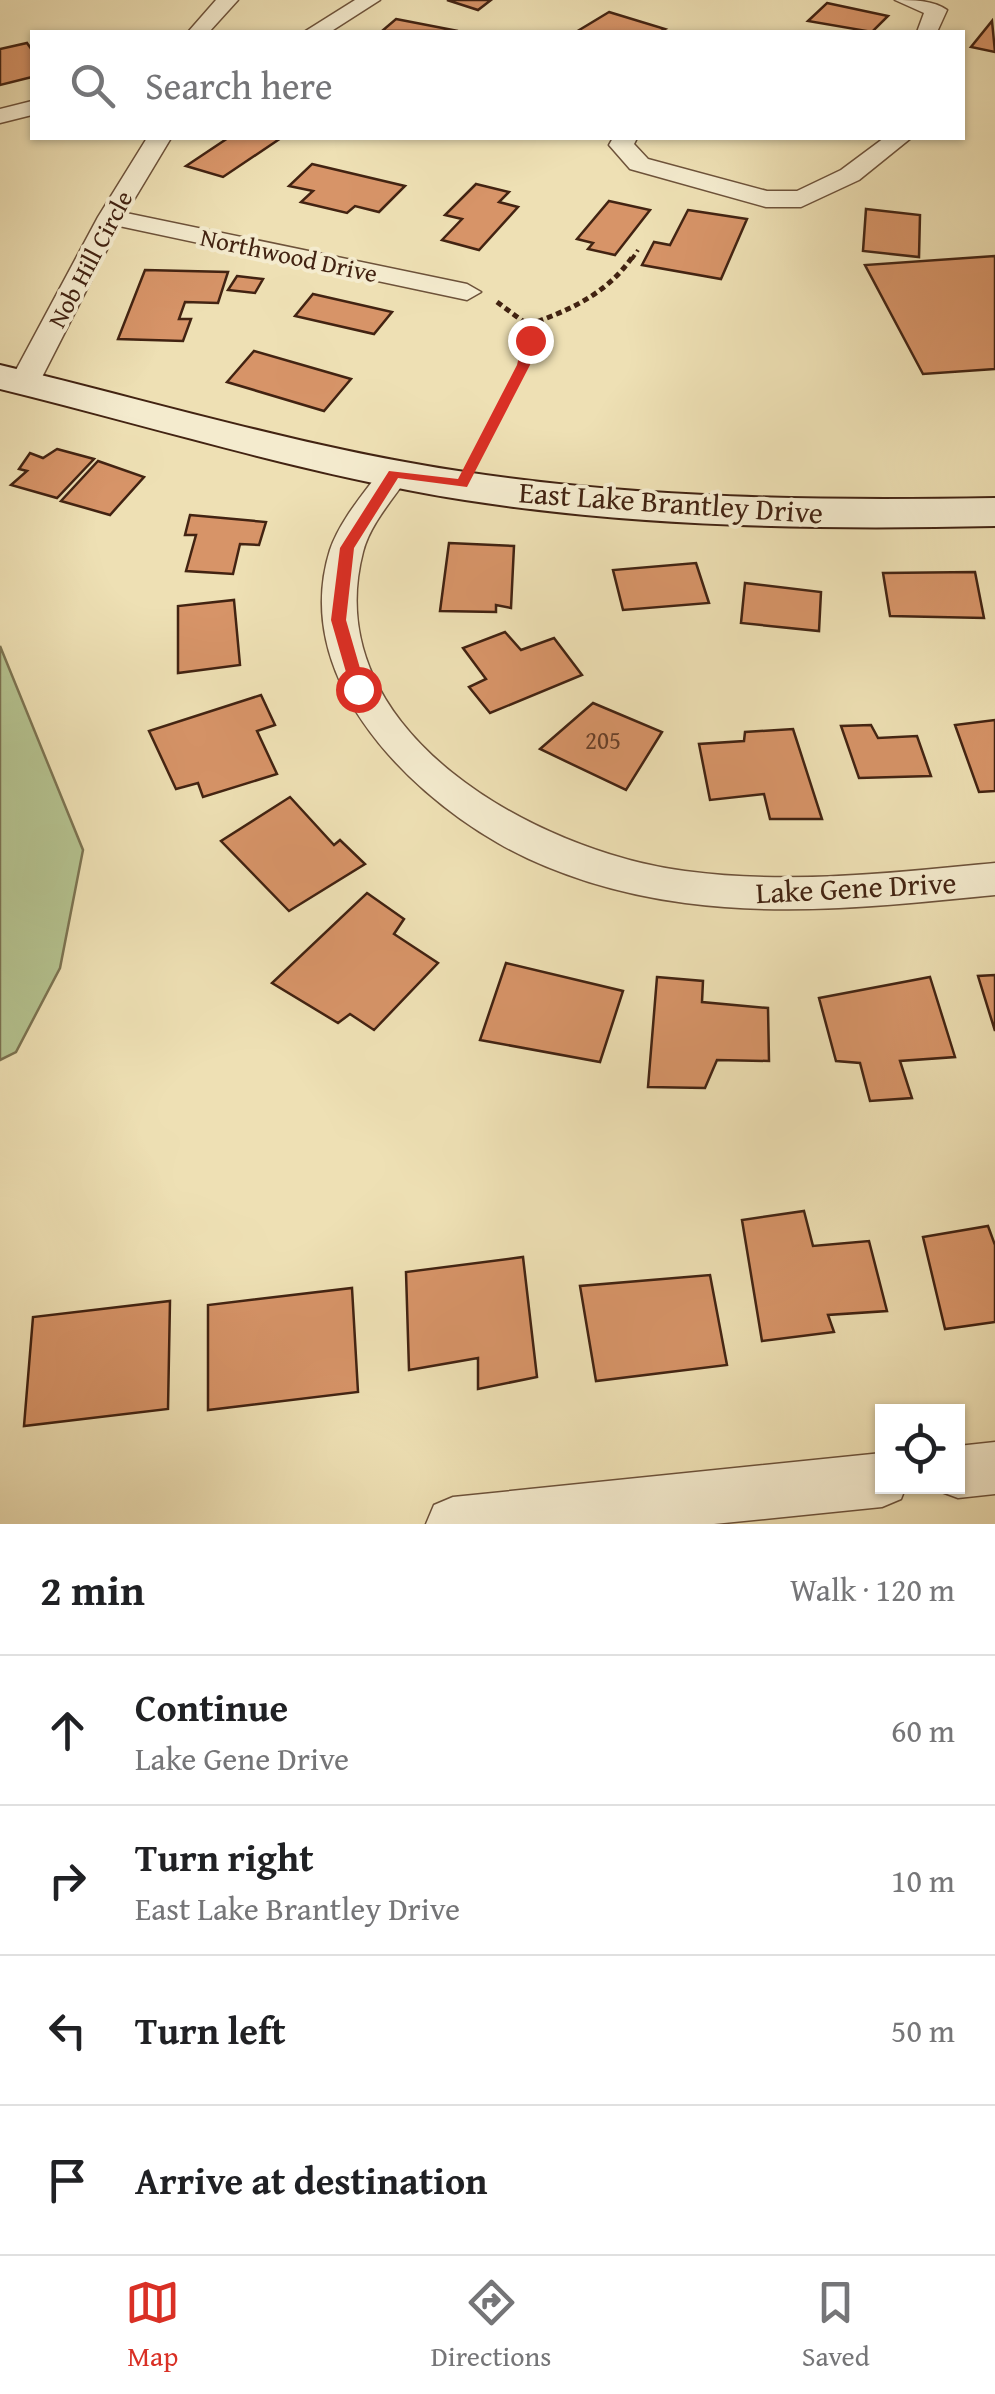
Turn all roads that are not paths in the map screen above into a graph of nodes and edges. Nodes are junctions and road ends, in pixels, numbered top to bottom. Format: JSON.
{"nodes":[{"id":1,"x":228,"y":0,"type":"edge"},
{"id":2,"x":370,"y":0,"type":"edge"},
{"id":3,"x":905,"y":0,"type":"edge"},
{"id":4,"x":200,"y":30,"type":"edge"},
{"id":5,"x":318,"y":30,"type":"edge"},
{"id":6,"x":928,"y":30,"type":"edge"},
{"id":7,"x":30,"y":108,"type":"edge"},
{"id":8,"x":0,"y":116,"type":"edge"},
{"id":9,"x":158,"y":140,"type":"edge"},
{"id":10,"x":625,"y":140,"type":"edge"},
{"id":11,"x":896,"y":140,"type":"edge"},
{"id":12,"x":110,"y":218,"type":"junction"},
{"id":13,"x":467,"y":292,"type":"dead end"},
{"id":14,"x":12,"y":380,"type":"edge"},
{"id":15,"x":394,"y":474,"type":"junction"},
{"id":16,"x":995,"y":512,"type":"edge"},
{"id":17,"x":995,"y":879,"type":"edge"},
{"id":18,"x":995,"y":1468,"type":"edge"},
{"id":19,"x":965,"y":1471,"type":"edge"},
{"id":20,"x":875,"y":1481,"type":"edge"},
{"id":21,"x":453,"y":1524,"type":"edge"}],
"edges":[{"from":1,"to":4,"type":"street"},
{"from":2,"to":5,"type":"street"},
{"from":3,"to":6,"type":"street"},
{"from":7,"to":8,"type":"street"},
{"from":9,"to":12,"type":"street","name":"Nob Hill Circle"},
{"from":10,"to":11,"type":"street"},
{"from":12,"to":13,"type":"street","name":"Northwood Drive"},
{"from":12,"to":14,"type":"street","name":"Nob Hill Circle"},
{"from":14,"to":15,"type":"street","name":"East Lake Brantley Drive"},
{"from":15,"to":16,"type":"street","name":"East Lake Brantley Drive"},
{"from":15,"to":17,"type":"street","name":"Lake Gene Drive"},
{"from":18,"to":19,"type":"street"},
{"from":20,"to":21,"type":"street"}]}
